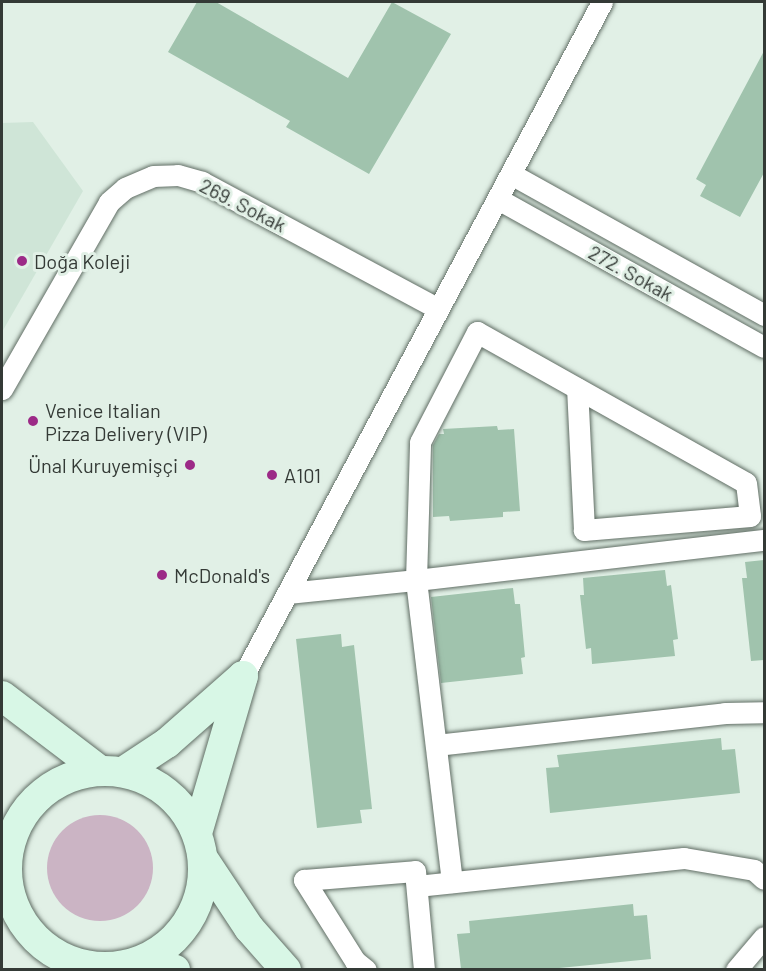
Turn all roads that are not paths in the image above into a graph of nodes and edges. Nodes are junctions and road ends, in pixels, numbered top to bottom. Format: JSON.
{"nodes":[{"id":1,"x":602,"y":2,"type":"edge"},
{"id":2,"x":511,"y":174,"type":"junction"},
{"id":3,"x":498,"y":199,"type":"junction"},
{"id":4,"x":437,"y":308,"type":"junction"},
{"id":5,"x":765,"y":315,"type":"edge"},
{"id":6,"x":765,"y":347,"type":"edge"},
{"id":7,"x":577,"y":388,"type":"junction"},
{"id":8,"x":2,"y":389,"type":"edge"},
{"id":9,"x":765,"y":540,"type":"edge"},
{"id":10,"x":416,"y":580,"type":"junction"},
{"id":11,"x":288,"y":593,"type":"junction"},
{"id":12,"x":243,"y":676,"type":"junction"},
{"id":13,"x":2,"y":696,"type":"edge"},
{"id":14,"x":765,"y":712,"type":"edge"},
{"id":15,"x":436,"y":745,"type":"junction"},
{"id":16,"x":111,"y":771,"type":"junction"},
{"id":17,"x":5,"y":834,"type":"edge"},
{"id":18,"x":200,"y":846,"type":"junction"},
{"id":19,"x":765,"y":879,"type":"edge"},
{"id":20,"x":452,"y":882,"type":"junction"},
{"id":21,"x":417,"y":886,"type":"junction"},
{"id":22,"x":4,"y":896,"type":"edge"},
{"id":23,"x":765,"y":937,"type":"edge"},
{"id":24,"x":145,"y":959,"type":"junction"},
{"id":25,"x":109,"y":968,"type":"edge"},
{"id":26,"x":175,"y":969,"type":"edge"},
{"id":27,"x":286,"y":969,"type":"edge"},
{"id":28,"x":366,"y":969,"type":"edge"},
{"id":29,"x":424,"y":969,"type":"edge"},
{"id":30,"x":736,"y":969,"type":"edge"}],
"edges":[{"from":1,"to":2,"type":"street"},
{"from":2,"to":3,"type":"street"},
{"from":2,"to":5,"type":"street","name":"272. Sokak"},
{"from":3,"to":4,"type":"street"},
{"from":3,"to":6,"type":"street","name":"272. Sokak"},
{"from":4,"to":8,"type":"street","name":"269. Sokak"},
{"from":4,"to":11,"type":"street"},
{"from":7,"to":7,"type":"street"},
{"from":7,"to":10,"type":"street"},
{"from":9,"to":10,"type":"street"},
{"from":10,"to":11,"type":"street"},
{"from":10,"to":15,"type":"street"},
{"from":11,"to":12,"type":"street"},
{"from":12,"to":16,"type":"main road"},
{"from":12,"to":18,"type":"main road"},
{"from":13,"to":16,"type":"main road"},
{"from":14,"to":15,"type":"street"},
{"from":15,"to":20,"type":"street"},
{"from":16,"to":17,"type":"main road"},
{"from":16,"to":18,"type":"main road"},
{"from":17,"to":22,"type":"main road"},
{"from":18,"to":24,"type":"main road"},
{"from":18,"to":27,"type":"main road"},
{"from":19,"to":20,"type":"street"},
{"from":20,"to":21,"type":"street"},
{"from":21,"to":28,"type":"street"},
{"from":21,"to":29,"type":"street"},
{"from":22,"to":25,"type":"main road"},
{"from":23,"to":30,"type":"street"},
{"from":24,"to":25,"type":"main road"},
{"from":24,"to":26,"type":"main road"}]}
